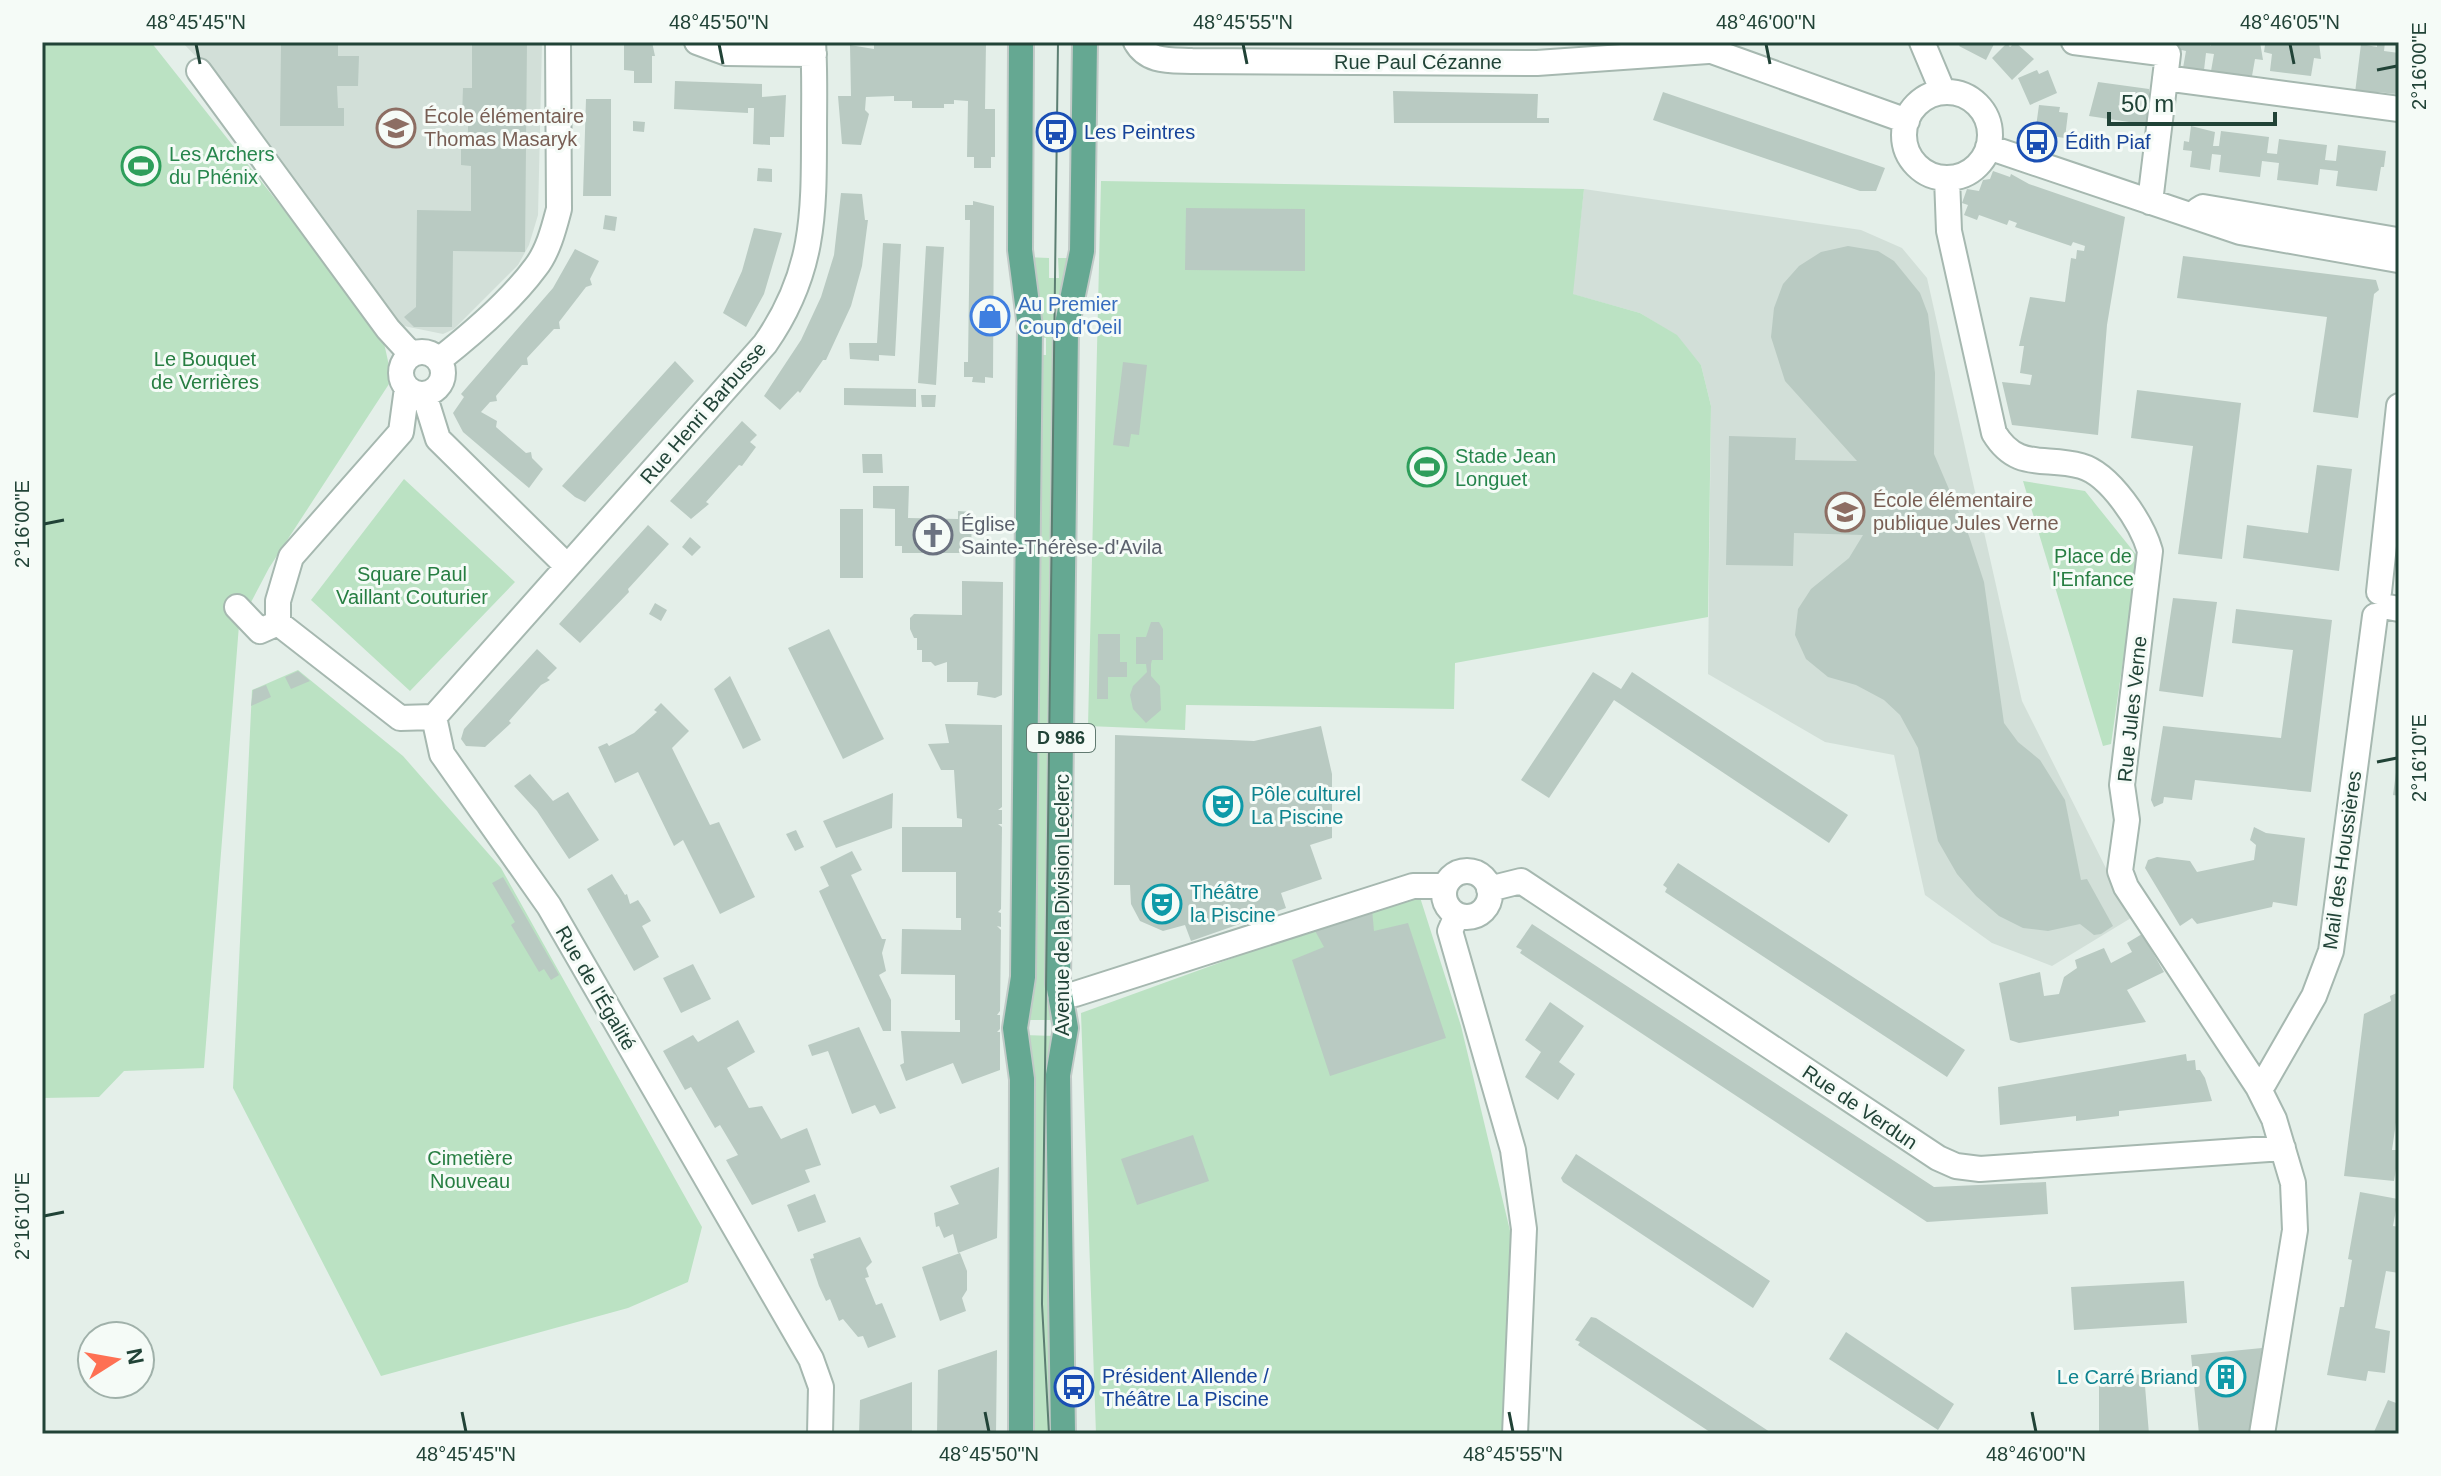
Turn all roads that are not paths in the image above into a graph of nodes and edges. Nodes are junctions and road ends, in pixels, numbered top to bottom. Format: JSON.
{"nodes":[{"id":1,"x":558,"y":42,"type":"edge"},
{"id":2,"x":697,"y":42,"type":"edge"},
{"id":3,"x":1021,"y":42,"type":"edge"},
{"id":4,"x":1085,"y":42,"type":"edge"},
{"id":5,"x":1136,"y":42,"type":"edge"},
{"id":6,"x":1922,"y":42,"type":"edge"},
{"id":7,"x":2074,"y":42,"type":"edge"},
{"id":8,"x":2101,"y":44,"type":"edge"},
{"id":9,"x":1699,"y":46,"type":"edge"},
{"id":10,"x":814,"y":48,"type":"edge"},
{"id":11,"x":199,"y":71,"type":"dead end"},
{"id":12,"x":2165,"y":78,"type":"junction"},
{"id":13,"x":1943,"y":92,"type":"junction"},
{"id":14,"x":2399,"y":109,"type":"edge"},
{"id":15,"x":1907,"y":121,"type":"junction"},
{"id":16,"x":1988,"y":147,"type":"junction"},
{"id":17,"x":1947,"y":178,"type":"junction"},
{"id":18,"x":2150,"y":202,"type":"junction"},
{"id":19,"x":2398,"y":249,"type":"edge"},
{"id":20,"x":411,"y":354,"type":"junction"},
{"id":21,"x":439,"y":360,"type":"junction"},
{"id":22,"x":415,"y":391,"type":"junction"},
{"id":23,"x":2399,"y":406,"type":"edge"},
{"id":24,"x":566,"y":565,"type":"junction"},
{"id":25,"x":2385,"y":606,"type":"edge"},
{"id":26,"x":237,"y":607,"type":"dead end"},
{"id":27,"x":278,"y":623,"type":"junction"},
{"id":28,"x":434,"y":717,"type":"junction"},
{"id":29,"x":1444,"y":886,"type":"junction"},
{"id":30,"x":1489,"y":889,"type":"junction"},
{"id":31,"x":1457,"y":915,"type":"junction"},
{"id":32,"x":1060,"y":995,"type":"junction"},
{"id":33,"x":2258,"y":1087,"type":"junction"},
{"id":34,"x":2283,"y":1148,"type":"junction"},
{"id":35,"x":820,"y":1434,"type":"edge"},
{"id":36,"x":1021,"y":1434,"type":"edge"},
{"id":37,"x":1063,"y":1434,"type":"edge"},
{"id":38,"x":1515,"y":1434,"type":"edge"},
{"id":39,"x":2262,"y":1434,"type":"edge"}],
"edges":[{"from":1,"to":21,"type":"street"},
{"from":2,"to":10,"type":"street"},
{"from":3,"to":36,"type":"main road","name":"Avenue de la Division Leclerc","number":"D 986"},
{"from":4,"to":32,"type":"main road","name":"Avenue de la Division Leclerc","number":"D 986"},
{"from":5,"to":9,"type":"street","name":"Rue Paul Cézanne"},
{"from":6,"to":13,"type":"street"},
{"from":7,"to":8,"type":"street"},
{"from":8,"to":12,"type":"street"},
{"from":9,"to":15,"type":"street"},
{"from":10,"to":24,"type":"street","name":"Rue Henri Barbusse"},
{"from":11,"to":20,"type":"street"},
{"from":12,"to":14,"type":"street"},
{"from":12,"to":18,"type":"street"},
{"from":13,"to":15,"type":"street"},
{"from":13,"to":16,"type":"street"},
{"from":15,"to":17,"type":"street"},
{"from":16,"to":17,"type":"street"},
{"from":16,"to":18,"type":"street"},
{"from":17,"to":33,"type":"street","name":"Rue Jules Verne"},
{"from":18,"to":19,"type":"street"},
{"from":20,"to":21,"type":"street"},
{"from":20,"to":22,"type":"street"},
{"from":21,"to":22,"type":"street"},
{"from":22,"to":24,"type":"street"},
{"from":22,"to":27,"type":"street"},
{"from":23,"to":25,"type":"street","name":"Mail des Houssières"},
{"from":24,"to":28,"type":"street","name":"Rue Henri Barbusse"},
{"from":25,"to":33,"type":"street","name":"Mail des Houssières"},
{"from":26,"to":27,"type":"street"},
{"from":27,"to":28,"type":"street"},
{"from":28,"to":35,"type":"street","name":"Rue de l'Égalité"},
{"from":29,"to":30,"type":"street"},
{"from":29,"to":31,"type":"street"},
{"from":29,"to":32,"type":"street"},
{"from":30,"to":31,"type":"street"},
{"from":30,"to":34,"type":"street","name":"Rue de Verdun"},
{"from":31,"to":38,"type":"street"},
{"from":32,"to":37,"type":"main road","name":"Avenue de la Division Leclerc","number":"D 986"},
{"from":33,"to":34,"type":"street","name":"Rue Jules Verne"},
{"from":34,"to":39,"type":"street","name":"Rue Jules Verne"}]}
